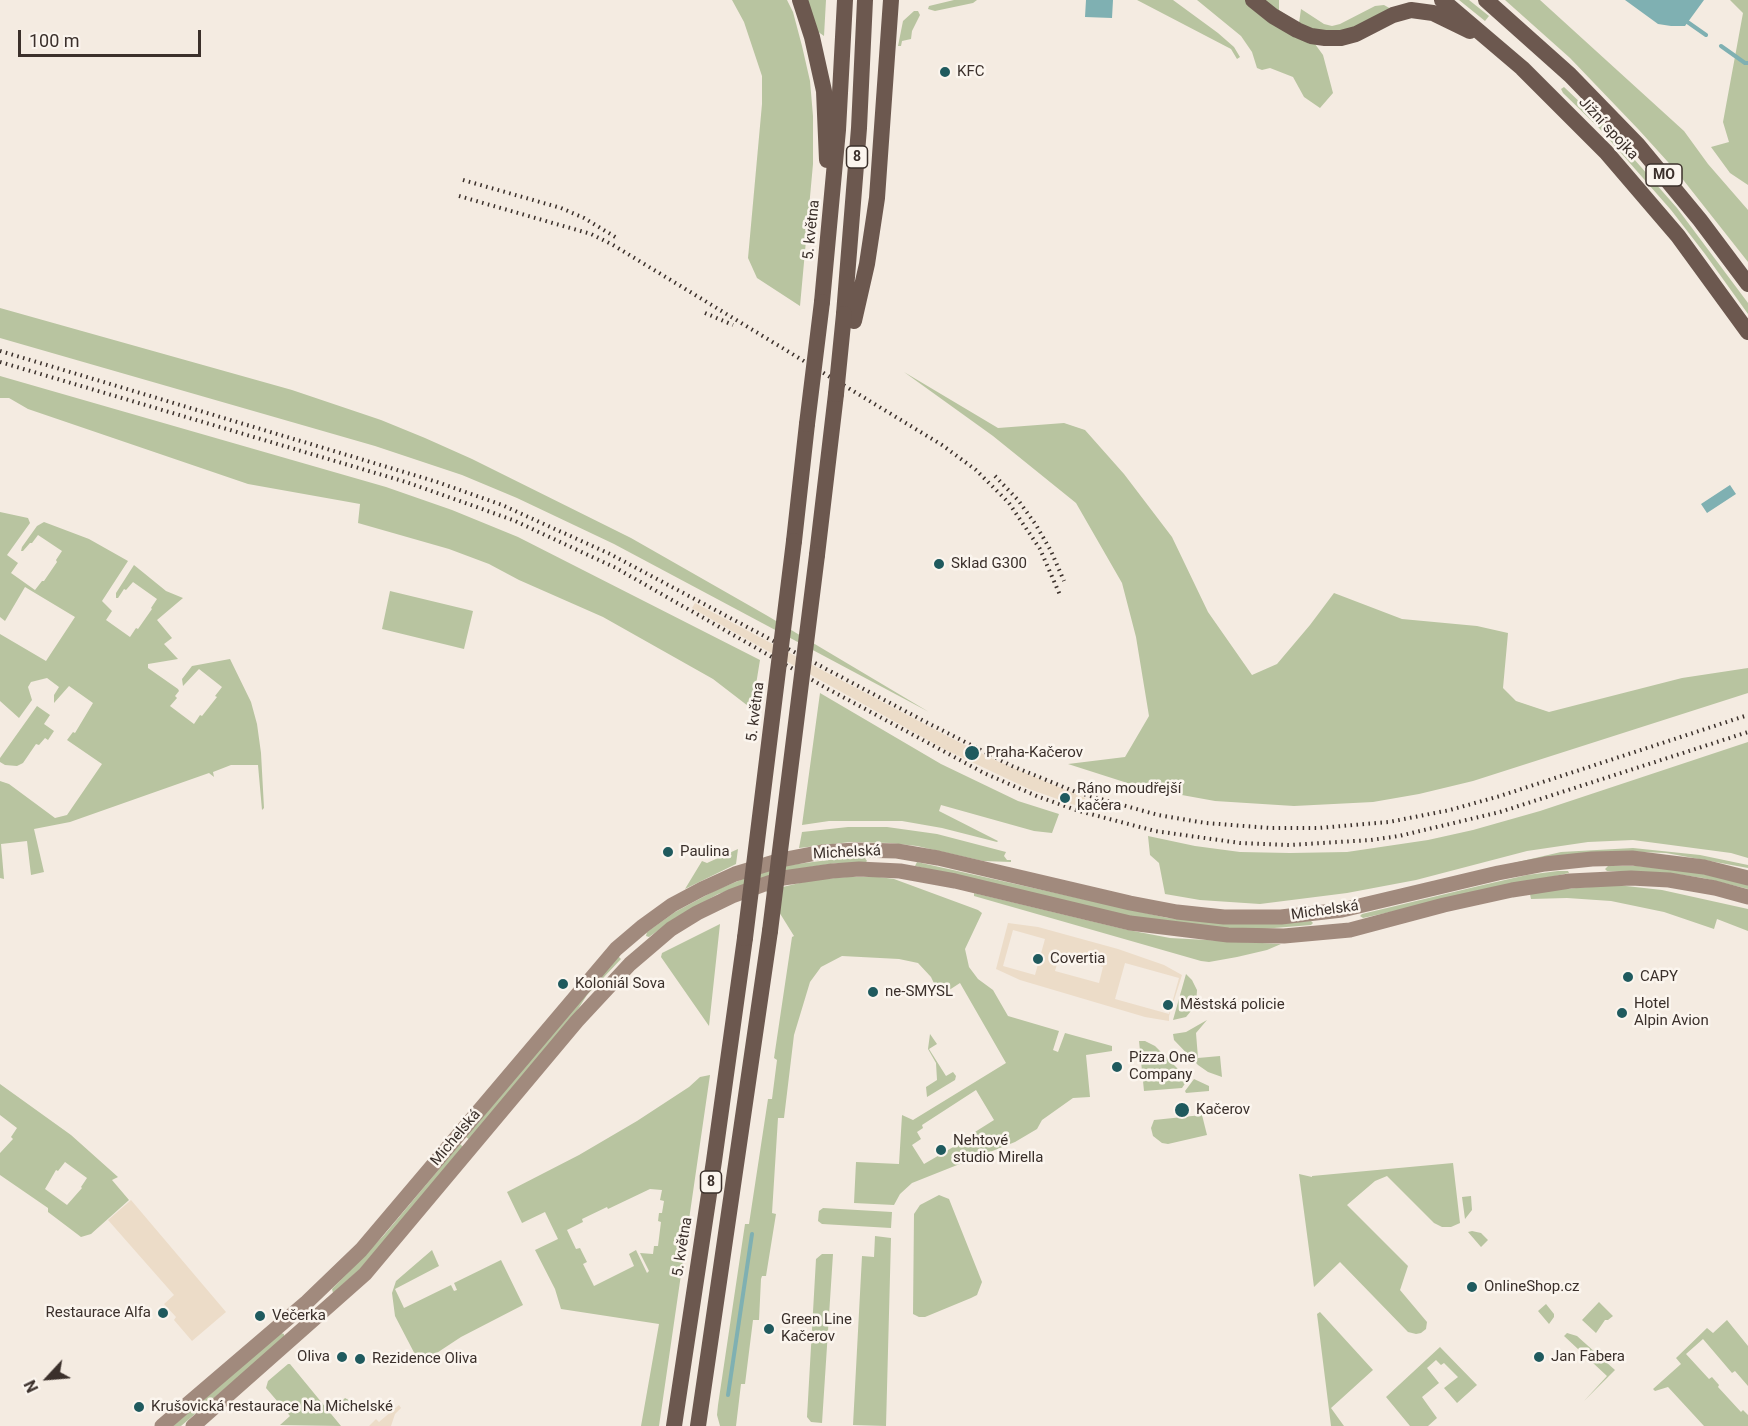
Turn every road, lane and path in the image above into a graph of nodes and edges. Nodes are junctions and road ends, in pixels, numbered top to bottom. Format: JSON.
{"nodes":[{"id":1,"x":800,"y":0,"type":"edge"},
{"id":2,"x":845,"y":0,"type":"edge"},
{"id":3,"x":865,"y":0,"type":"edge"},
{"id":4,"x":891,"y":0,"type":"edge"},
{"id":5,"x":1252,"y":0,"type":"edge"},
{"id":6,"x":1442,"y":0,"type":"edge"},
{"id":7,"x":1486,"y":0,"type":"edge"},
{"id":8,"x":1493,"y":42,"type":"junction"},
{"id":9,"x":830,"y":233,"type":"junction"},
{"id":10,"x":1748,"y":284,"type":"edge"},
{"id":11,"x":849,"y":318,"type":"junction"},
{"id":12,"x":1748,"y":332,"type":"edge"},
{"id":13,"x":1748,"y":878,"type":"edge"},
{"id":14,"x":1748,"y":897,"type":"edge"},
{"id":15,"x":162,"y":1426,"type":"edge"},
{"id":16,"x":193,"y":1426,"type":"edge"},
{"id":17,"x":674,"y":1426,"type":"edge"},
{"id":18,"x":698,"y":1426,"type":"edge"}],
"edges":[{"from":1,"to":9,"type":"highway"},
{"from":2,"to":9,"type":"highway","name":"5. května","number":"8"},
{"from":3,"to":11,"type":"highway","number":"8"},
{"from":4,"to":11,"type":"highway"},
{"from":5,"to":8,"type":"highway"},
{"from":6,"to":8,"type":"highway","name":"Jižní spojka","number":"MO"},
{"from":7,"to":10,"type":"highway","name":"Jižní spojka","number":"MO"},
{"from":8,"to":12,"type":"highway","name":"Jižní spojka","number":"MO"},
{"from":9,"to":17,"type":"highway","name":"5. května","number":"8","bridge":true},
{"from":11,"to":18,"type":"highway","number":"8","bridge":true},
{"from":13,"to":15,"type":"main road","name":"Michelská"},
{"from":14,"to":16,"type":"main road","name":"Michelská"}]}
